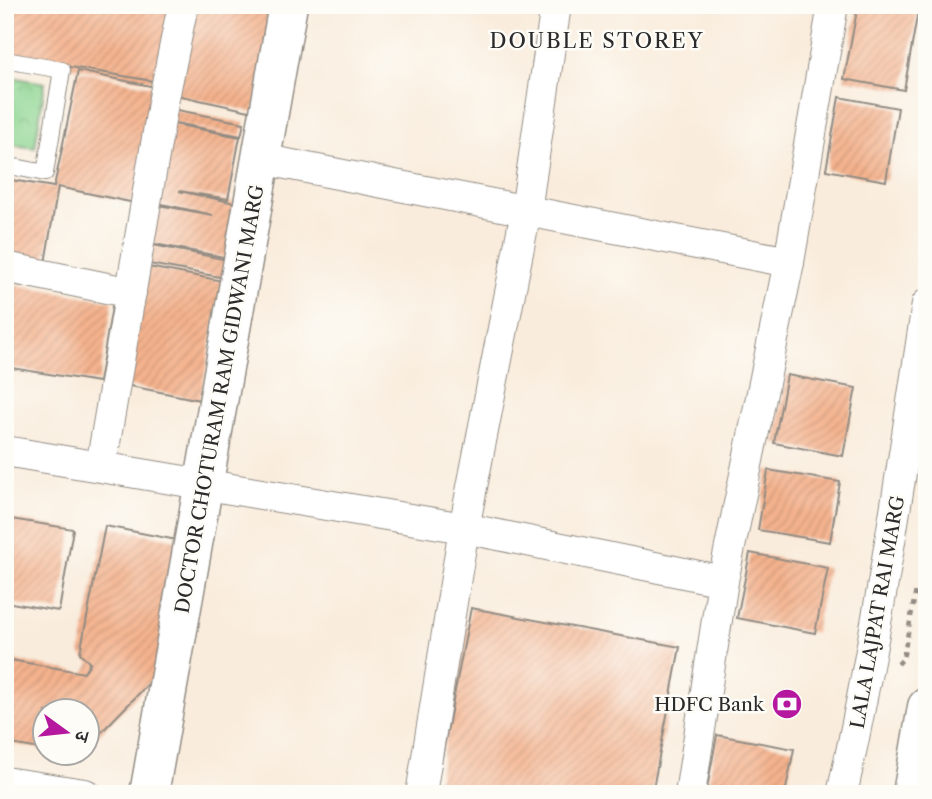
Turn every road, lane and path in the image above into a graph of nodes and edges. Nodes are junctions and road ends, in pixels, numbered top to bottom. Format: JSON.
{"nodes":[{"id":1,"x":183,"y":5,"type":"edge"},
{"id":2,"x":288,"y":5,"type":"edge"},
{"id":3,"x":556,"y":5,"type":"edge"},
{"id":4,"x":832,"y":5,"type":"edge"},
{"id":5,"x":5,"y":60,"type":"edge"},
{"id":6,"x":261,"y":159,"type":"junction"},
{"id":7,"x":5,"y":165,"type":"edge"},
{"id":8,"x":526,"y":211,"type":"junction"},
{"id":9,"x":789,"y":262,"type":"junction"},
{"id":10,"x":5,"y":267,"type":"edge"},
{"id":11,"x":131,"y":293,"type":"junction"},
{"id":12,"x":927,"y":304,"type":"edge"},
{"id":13,"x":5,"y":451,"type":"edge"},
{"id":14,"x":101,"y":467,"type":"junction"},
{"id":15,"x":204,"y":485,"type":"junction"},
{"id":16,"x":464,"y":528,"type":"junction"},
{"id":17,"x":723,"y":581,"type":"junction"},
{"id":18,"x":916,"y":590,"type":"dead end"},
{"id":19,"x":903,"y":659,"type":"dead end"},
{"id":20,"x":927,"y":707,"type":"edge"},
{"id":21,"x":5,"y":782,"type":"edge"},
{"id":22,"x":85,"y":794,"type":"edge"},
{"id":23,"x":149,"y":794,"type":"edge"},
{"id":24,"x":421,"y":794,"type":"edge"},
{"id":25,"x":690,"y":794,"type":"edge"},
{"id":26,"x":842,"y":794,"type":"edge"},
{"id":27,"x":912,"y":794,"type":"edge"}],
"edges":[{"from":1,"to":11,"type":"street"},
{"from":2,"to":6,"type":"street","name":"DOCTOR CHOTURAM RAM GIDWANI MARG"},
{"from":3,"to":8,"type":"street"},
{"from":4,"to":9,"type":"street"},
{"from":5,"to":7,"type":"lane"},
{"from":6,"to":8,"type":"street"},
{"from":6,"to":15,"type":"street","name":"DOCTOR CHOTURAM RAM GIDWANI MARG"},
{"from":8,"to":9,"type":"street"},
{"from":8,"to":16,"type":"street"},
{"from":9,"to":17,"type":"street"},
{"from":10,"to":11,"type":"street"},
{"from":11,"to":14,"type":"street"},
{"from":12,"to":26,"type":"street","name":"LALA LAJPAT RAI MARG"},
{"from":13,"to":14,"type":"street"},
{"from":14,"to":15,"type":"street"},
{"from":15,"to":16,"type":"street"},
{"from":15,"to":23,"type":"street","name":"DOCTOR CHOTURAM RAM GIDWANI MARG"},
{"from":16,"to":17,"type":"street"},
{"from":16,"to":24,"type":"street"},
{"from":17,"to":25,"type":"street"},
{"from":18,"to":19,"type":"path"},
{"from":20,"to":27,"type":"street"},
{"from":21,"to":22,"type":"street"}]}
